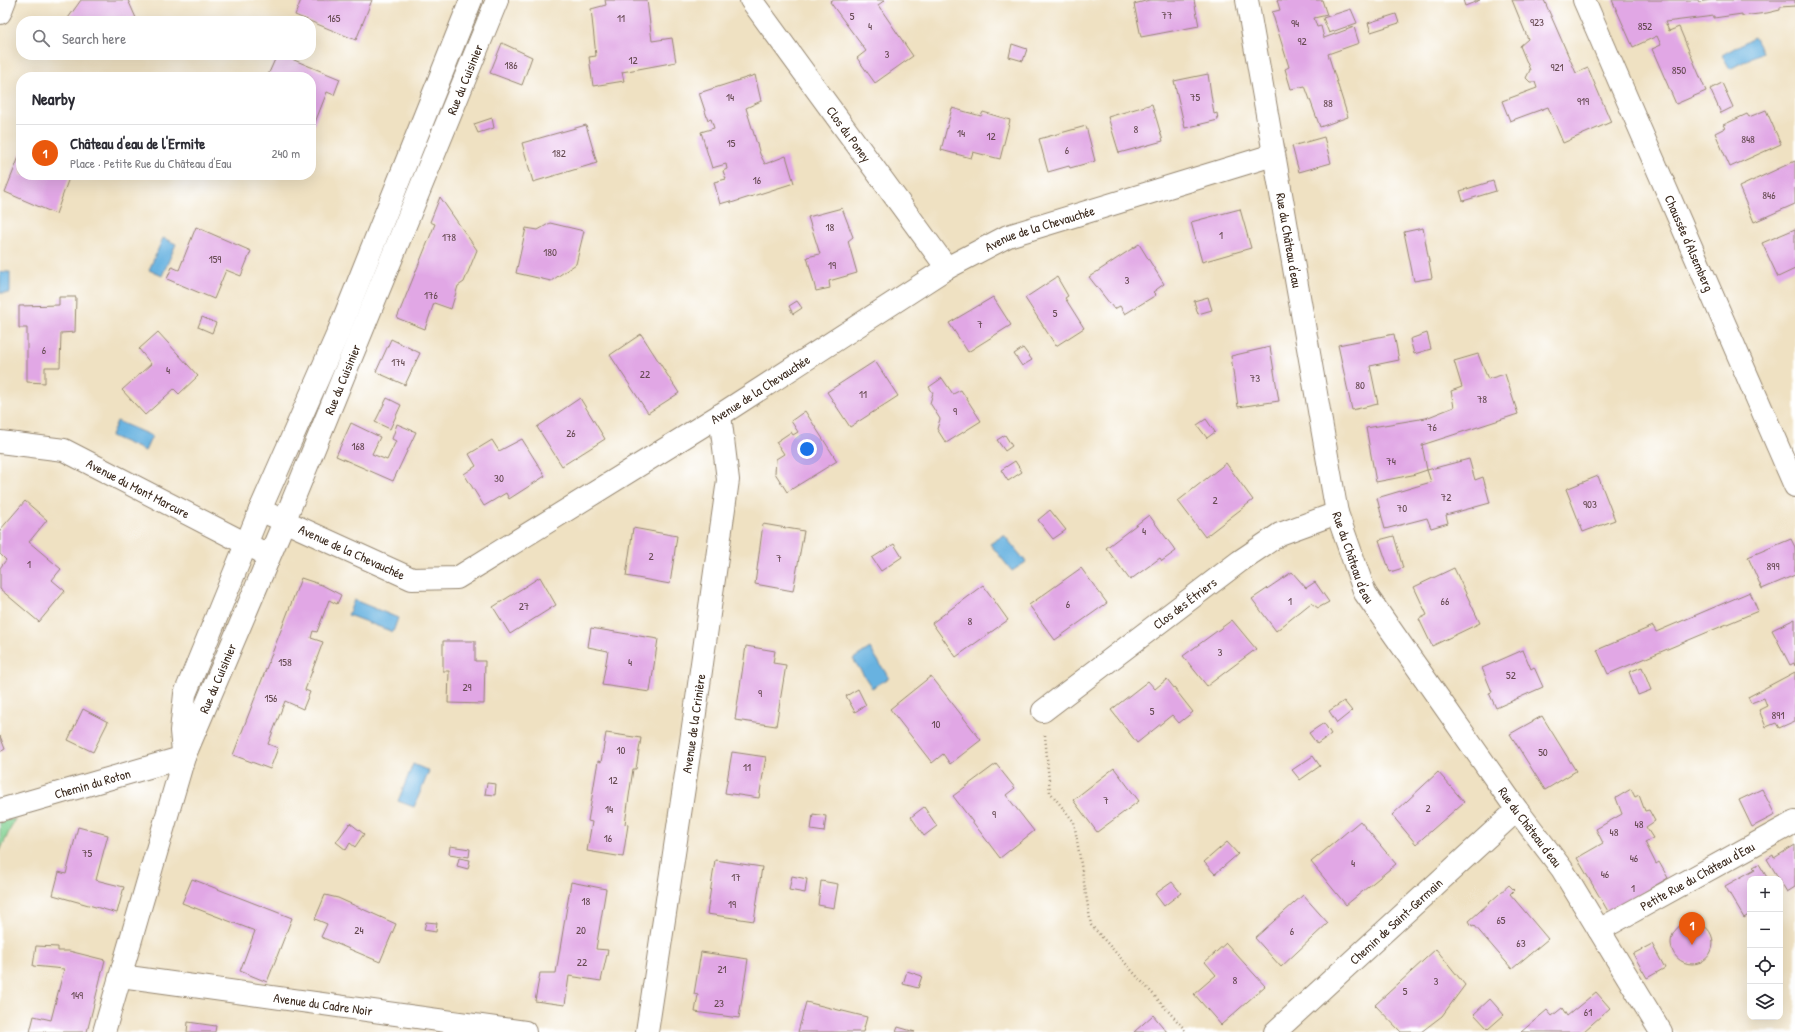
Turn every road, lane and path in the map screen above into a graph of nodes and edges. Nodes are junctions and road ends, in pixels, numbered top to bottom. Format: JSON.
{"nodes":[{"id":1,"x":5,"y":0,"type":"edge"},
{"id":2,"x":472,"y":0,"type":"edge"},
{"id":3,"x":497,"y":0,"type":"edge"},
{"id":4,"x":751,"y":0,"type":"edge"},
{"id":5,"x":1247,"y":0,"type":"edge"},
{"id":6,"x":1584,"y":0,"type":"edge"},
{"id":7,"x":0,"y":13,"type":"edge"},
{"id":8,"x":1273,"y":155,"type":"junction"},
{"id":9,"x":947,"y":268,"type":"junction"},
{"id":10,"x":720,"y":415,"type":"junction"},
{"id":11,"x":0,"y":442,"type":"edge"},
{"id":12,"x":1795,"y":486,"type":"edge"},
{"id":13,"x":260,"y":510,"type":"junction"},
{"id":14,"x":1336,"y":512,"type":"junction"},
{"id":15,"x":284,"y":522,"type":"junction"},
{"id":16,"x":247,"y":544,"type":"junction"},
{"id":17,"x":270,"y":556,"type":"junction"},
{"id":18,"x":1043,"y":711,"type":"joint"},
{"id":19,"x":184,"y":757,"type":"junction"},
{"id":20,"x":0,"y":810,"type":"edge"},
{"id":21,"x":1517,"y":810,"type":"junction"},
{"id":22,"x":1795,"y":822,"type":"edge"},
{"id":23,"x":1599,"y":930,"type":"junction"},
{"id":24,"x":121,"y":976,"type":"junction"},
{"id":25,"x":104,"y":1032,"type":"edge"},
{"id":26,"x":525,"y":1032,"type":"edge"},
{"id":27,"x":647,"y":1032,"type":"edge"},
{"id":28,"x":1188,"y":1032,"type":"edge"},
{"id":29,"x":1275,"y":1032,"type":"edge"},
{"id":30,"x":1661,"y":1032,"type":"edge"}],
"edges":[{"from":1,"to":7,"type":"street"},
{"from":2,"to":13,"type":"street","name":"Rue du Cuisinier"},
{"from":3,"to":15,"type":"street","name":"Rue du Cuisinier"},
{"from":4,"to":9,"type":"street","name":"Clos du Poney"},
{"from":5,"to":8,"type":"street","name":"Rue du Château d'eau"},
{"from":6,"to":12,"type":"street","name":"Chaussée d'Alsemberg"},
{"from":8,"to":9,"type":"street","name":"Avenue de la Chevauchée"},
{"from":8,"to":14,"type":"street","name":"Rue du Château d'eau"},
{"from":9,"to":10,"type":"street","name":"Avenue de la Chevauchée"},
{"from":10,"to":15,"type":"street","name":"Avenue de la Chevauchée"},
{"from":10,"to":27,"type":"street","name":"Avenue de la Crinière"},
{"from":11,"to":16,"type":"street","name":"Avenue du Mont Marcure"},
{"from":13,"to":15,"type":"street","name":"Avenue de la Chevauchée"},
{"from":13,"to":16,"type":"street","name":"Rue du Cuisinier"},
{"from":14,"to":18,"type":"street","name":"Clos des Étriers"},
{"from":14,"to":21,"type":"street","name":"Rue du Château d'eau"},
{"from":15,"to":17,"type":"street","name":"Rue du Cuisinier"},
{"from":16,"to":17,"type":"street","name":"Avenue du Mont Marcure"},
{"from":16,"to":19,"type":"street","name":"Rue du Cuisinier"},
{"from":17,"to":19,"type":"street","name":"Rue du Cuisinier"},
{"from":18,"to":28,"type":"path"},
{"from":19,"to":20,"type":"street","name":"Chemin du Roton"},
{"from":19,"to":24,"type":"street","name":"Rue du Cuisinier"},
{"from":21,"to":23,"type":"street","name":"Rue du Château d'eau"},
{"from":21,"to":29,"type":"street","name":"Chemin de Saint-Germain"},
{"from":22,"to":23,"type":"street","name":"Petite Rue du Château d'Eau"},
{"from":23,"to":30,"type":"street","name":"Rue du Château d'eau"},
{"from":24,"to":25,"type":"street","name":"Rue du Cuisinier"},
{"from":24,"to":26,"type":"street","name":"Avenue du Cadre Noir"}]}
